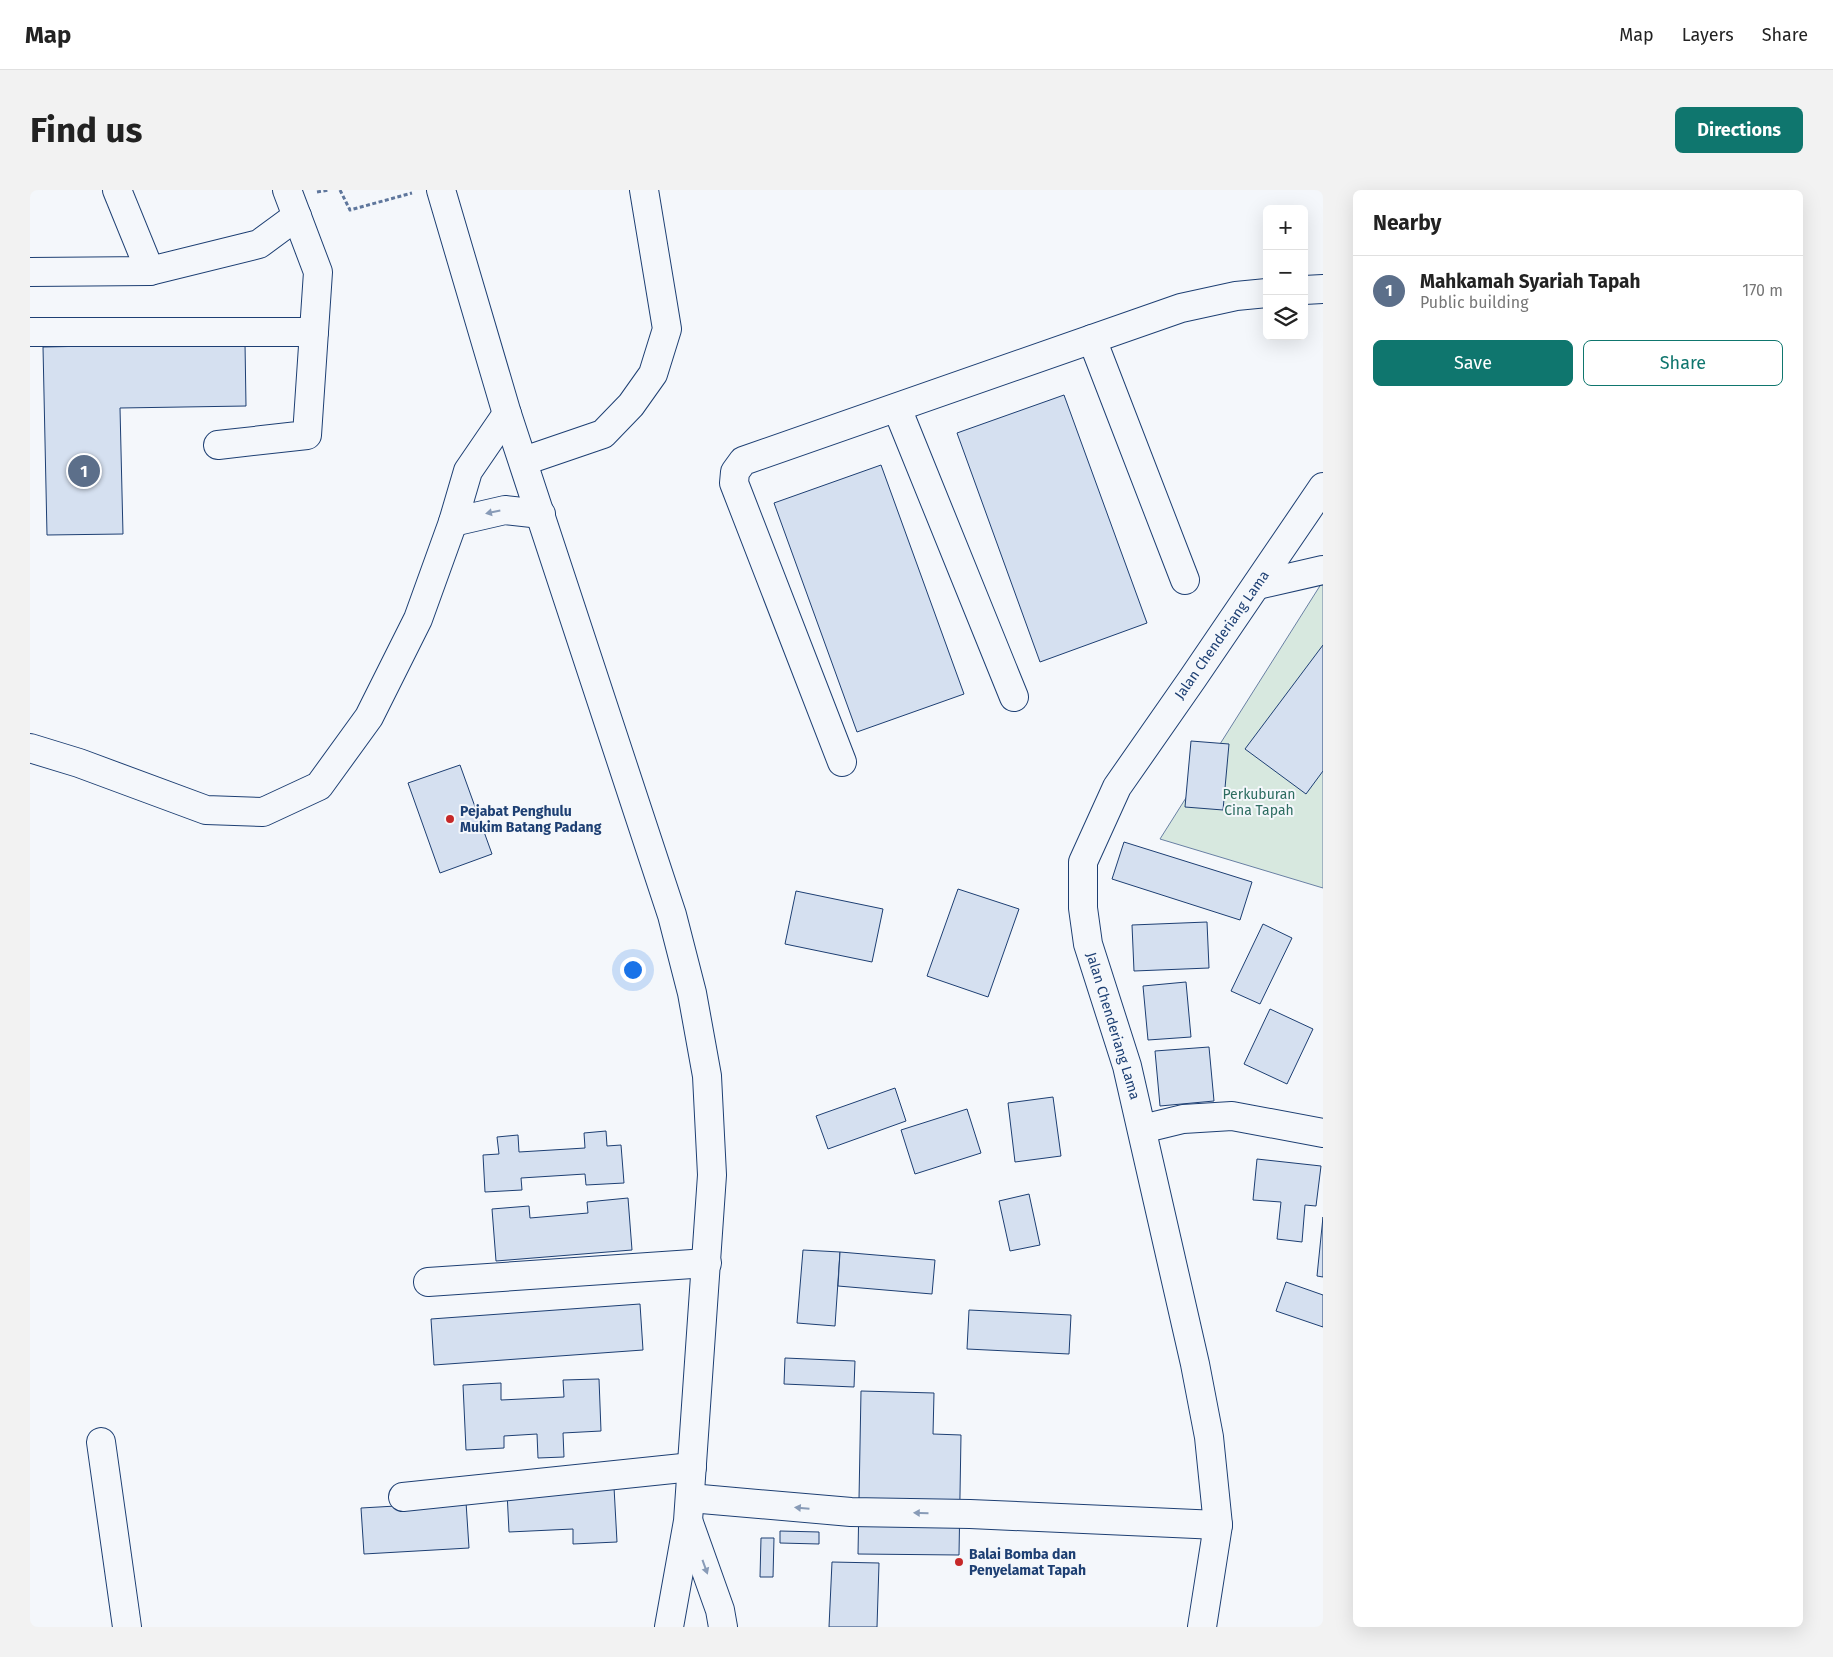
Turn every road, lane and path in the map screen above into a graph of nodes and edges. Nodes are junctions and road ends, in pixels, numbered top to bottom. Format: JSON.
{"nodes":[{"id":1,"x":117,"y":190,"type":"edge"},
{"id":2,"x":287,"y":190,"type":"edge"},
{"id":3,"x":340,"y":190,"type":"edge"},
{"id":4,"x":441,"y":190,"type":"edge"},
{"id":5,"x":644,"y":190,"type":"edge"},
{"id":6,"x":415,"y":192,"type":"dead end"},
{"id":7,"x":297,"y":216,"type":"junction"},
{"id":8,"x":150,"y":271,"type":"junction"},
{"id":9,"x":30,"y":272,"type":"edge"},
{"id":10,"x":1323,"y":289,"type":"edge"},
{"id":11,"x":1308,"y":290,"type":"edge"},
{"id":12,"x":1263,"y":293,"type":"edge"},
{"id":13,"x":30,"y":332,"type":"edge"},
{"id":14,"x":314,"y":332,"type":"junction"},
{"id":15,"x":1092,"y":340,"type":"junction"},
{"id":16,"x":897,"y":408,"type":"junction"},
{"id":17,"x":507,"y":414,"type":"junction"},
{"id":18,"x":218,"y":445,"type":"dead end"},
{"id":19,"x":524,"y":461,"type":"junction"},
{"id":20,"x":1323,"y":487,"type":"edge"},
{"id":21,"x":541,"y":514,"type":"junction"},
{"id":22,"x":453,"y":522,"type":"junction"},
{"id":23,"x":1323,"y":570,"type":"edge"},
{"id":24,"x":1184,"y":580,"type":"dead end"},
{"id":25,"x":1257,"y":585,"type":"junction"},
{"id":26,"x":1014,"y":697,"type":"dead end"},
{"id":27,"x":30,"y":748,"type":"edge"},
{"id":28,"x":842,"y":762,"type":"dead end"},
{"id":29,"x":1142,"y":1129,"type":"junction"},
{"id":30,"x":1323,"y":1133,"type":"edge"},
{"id":31,"x":707,"y":1263,"type":"junction"},
{"id":32,"x":428,"y":1282,"type":"dead end"},
{"id":33,"x":101,"y":1442,"type":"dead end"},
{"id":34,"x":692,"y":1467,"type":"junction"},
{"id":35,"x":403,"y":1497,"type":"dead end"},
{"id":36,"x":689,"y":1510,"type":"junction"},
{"id":37,"x":1218,"y":1525,"type":"junction"},
{"id":38,"x":127,"y":1627,"type":"edge"},
{"id":39,"x":669,"y":1627,"type":"edge"},
{"id":40,"x":723,"y":1627,"type":"edge"},
{"id":41,"x":1202,"y":1627,"type":"edge"}],
"edges":[{"from":1,"to":8,"type":"main road"},
{"from":2,"to":7,"type":"main road"},
{"from":3,"to":6,"type":"path"},
{"from":4,"to":17,"type":"main road"},
{"from":5,"to":19,"type":"main road"},
{"from":7,"to":8,"type":"main road"},
{"from":7,"to":14,"type":"main road"},
{"from":8,"to":9,"type":"main road"},
{"from":10,"to":11,"type":"main road"},
{"from":12,"to":15,"type":"main road"},
{"from":13,"to":14,"type":"main road"},
{"from":14,"to":18,"type":"main road"},
{"from":15,"to":16,"type":"main road"},
{"from":15,"to":24,"type":"main road"},
{"from":16,"to":26,"type":"main road"},
{"from":16,"to":28,"type":"main road"},
{"from":17,"to":19,"type":"main road"},
{"from":17,"to":22,"type":"main road"},
{"from":19,"to":21,"type":"main road"},
{"from":20,"to":25,"type":"main road","name":"Jalan Chenderiang Lama"},
{"from":21,"to":22,"type":"main road","one_way":true},
{"from":21,"to":31,"type":"main road"},
{"from":22,"to":27,"type":"main road"},
{"from":23,"to":25,"type":"main road"},
{"from":25,"to":29,"type":"main road","name":"Jalan Chenderiang Lama"},
{"from":29,"to":30,"type":"main road"},
{"from":29,"to":37,"type":"main road","name":"Jalan Chenderiang Lama"},
{"from":31,"to":32,"type":"main road"},
{"from":31,"to":34,"type":"main road"},
{"from":33,"to":38,"type":"main road"},
{"from":34,"to":35,"type":"main road"},
{"from":34,"to":36,"type":"main road"},
{"from":37,"to":36,"type":"main road","one_way":true},
{"from":36,"to":39,"type":"main road"},
{"from":36,"to":40,"type":"main road","one_way":true},
{"from":37,"to":41,"type":"main road","name":"Jalan Chenderiang Lama"}]}
